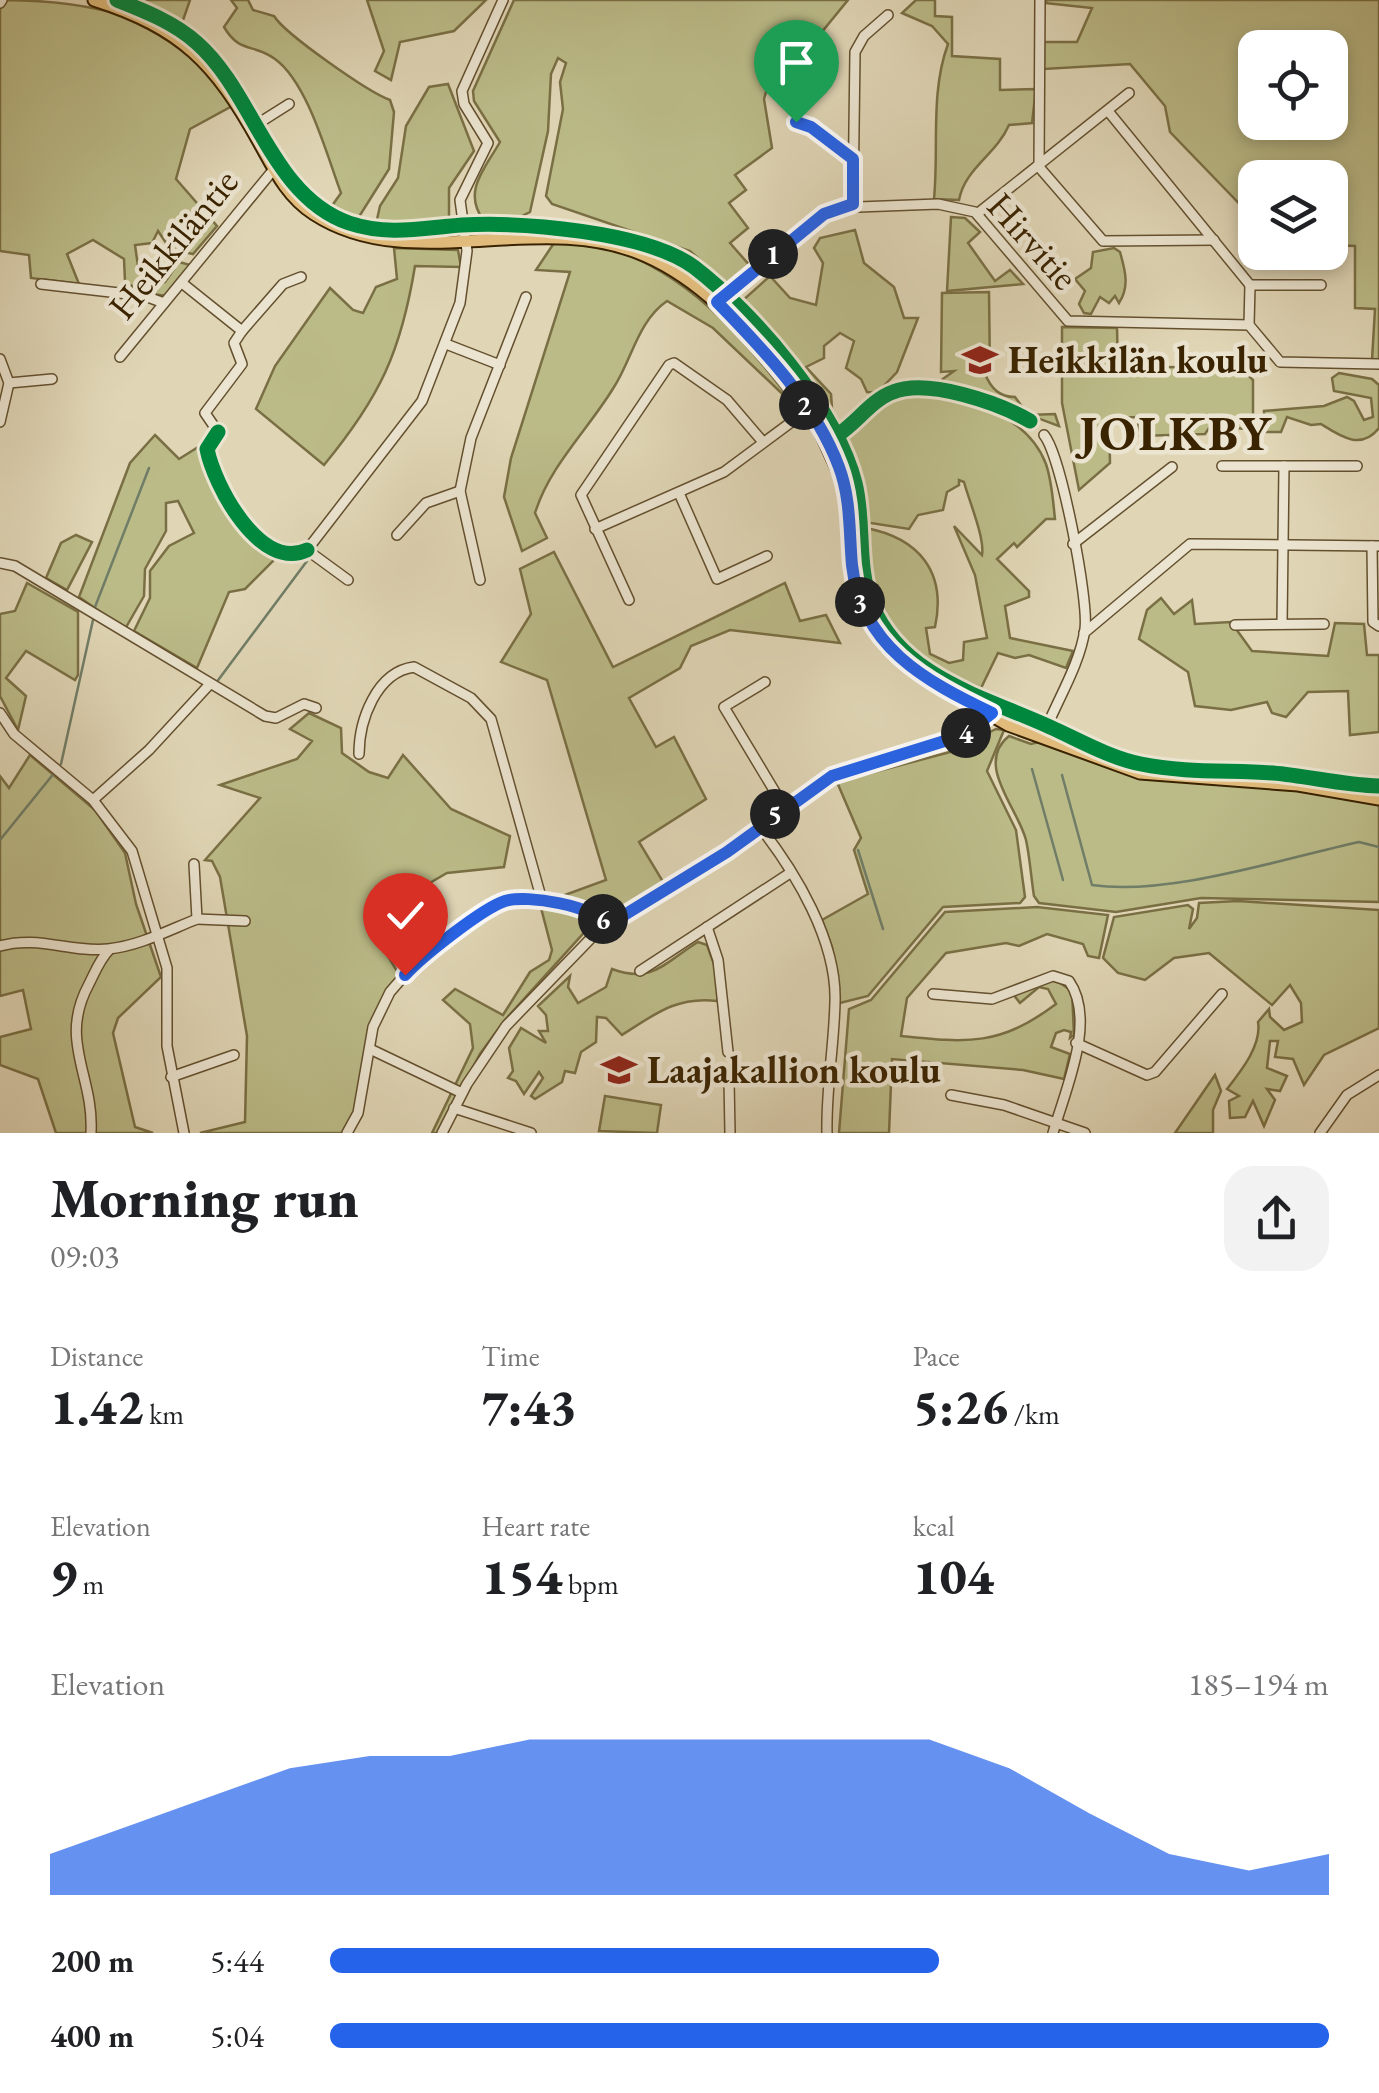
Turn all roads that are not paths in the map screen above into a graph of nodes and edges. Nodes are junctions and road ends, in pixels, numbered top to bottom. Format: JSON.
{"nodes":[{"id":1,"x":94,"y":0,"type":"edge"},
{"id":2,"x":503,"y":0,"type":"edge"},
{"id":3,"x":1040,"y":0,"type":"edge"},
{"id":4,"x":888,"y":16,"type":"dead end"},
{"id":5,"x":1128,"y":94,"type":"dead end"},
{"id":6,"x":289,"y":104,"type":"dead end"},
{"id":7,"x":1108,"y":111,"type":"junction"},
{"id":8,"x":796,"y":122,"type":"dead end"},
{"id":9,"x":252,"y":128,"type":"junction"},
{"id":10,"x":853,"y":159,"type":"junction"},
{"id":11,"x":1039,"y":167,"type":"junction"},
{"id":12,"x":274,"y":169,"type":"junction"},
{"id":13,"x":853,"y":204,"type":"junction"},
{"id":14,"x":978,"y":214,"type":"junction"},
{"id":15,"x":463,"y":239,"type":"junction"},
{"id":16,"x":1214,"y":240,"type":"junction"},
{"id":17,"x":301,"y":276,"type":"dead end"},
{"id":18,"x":182,"y":282,"type":"junction"},
{"id":19,"x":40,"y":284,"type":"dead end"},
{"id":20,"x":1250,"y":285,"type":"junction"},
{"id":21,"x":1321,"y":285,"type":"dead end"},
{"id":22,"x":526,"y":297,"type":"dead end"},
{"id":23,"x":717,"y":302,"type":"junction"},
{"id":24,"x":164,"y":304,"type":"junction"},
{"id":25,"x":1249,"y":324,"type":"junction"},
{"id":26,"x":242,"y":331,"type":"junction"},
{"id":27,"x":446,"y":344,"type":"junction"},
{"id":28,"x":120,"y":357,"type":"dead end"},
{"id":29,"x":0,"y":359,"type":"edge"},
{"id":30,"x":1379,"y":364,"type":"edge"},
{"id":31,"x":500,"y":366,"type":"junction"},
{"id":32,"x":52,"y":380,"type":"dead end"},
{"id":33,"x":9,"y":383,"type":"junction"},
{"id":34,"x":809,"y":409,"type":"junction"},
{"id":35,"x":0,"y":422,"type":"edge"},
{"id":36,"x":218,"y":432,"type":"dead end"},
{"id":37,"x":1044,"y":435,"type":"dead end"},
{"id":38,"x":763,"y":442,"type":"junction"},
{"id":39,"x":1172,"y":466,"type":"dead end"},
{"id":40,"x":1222,"y":466,"type":"dead end"},
{"id":41,"x":1284,"y":466,"type":"junction"},
{"id":42,"x":1357,"y":466,"type":"dead end"},
{"id":43,"x":460,"y":491,"type":"junction"},
{"id":44,"x":679,"y":492,"type":"junction"},
{"id":45,"x":595,"y":529,"type":"junction"},
{"id":46,"x":397,"y":535,"type":"dead end"},
{"id":47,"x":1073,"y":544,"type":"junction"},
{"id":48,"x":1284,"y":544,"type":"junction"},
{"id":49,"x":1376,"y":546,"type":"edge"},
{"id":50,"x":768,"y":556,"type":"dead end"},
{"id":51,"x":0,"y":563,"type":"edge"},
{"id":52,"x":348,"y":580,"type":"dead end"},
{"id":53,"x":480,"y":580,"type":"dead end"},
{"id":54,"x":629,"y":600,"type":"dead end"},
{"id":55,"x":1282,"y":624,"type":"junction"},
{"id":56,"x":1324,"y":624,"type":"dead end"},
{"id":57,"x":1235,"y":625,"type":"dead end"},
{"id":58,"x":1379,"y":626,"type":"edge"},
{"id":59,"x":1084,"y":633,"type":"junction"},
{"id":60,"x":765,"y":682,"type":"dead end"},
{"id":61,"x":209,"y":685,"type":"junction"},
{"id":62,"x":316,"y":708,"type":"dead end"},
{"id":63,"x":0,"y":713,"type":"edge"},
{"id":64,"x":992,"y":713,"type":"junction"},
{"id":65,"x":1044,"y":736,"type":"junction"},
{"id":66,"x":359,"y":754,"type":"dead end"},
{"id":67,"x":1379,"y":799,"type":"edge"},
{"id":68,"x":93,"y":800,"type":"junction"},
{"id":69,"x":784,"y":807,"type":"junction"},
{"id":70,"x":760,"y":827,"type":"junction"},
{"id":71,"x":194,"y":864,"type":"dead end"},
{"id":72,"x":790,"y":874,"type":"junction"},
{"id":73,"x":542,"y":904,"type":"junction"},
{"id":74,"x":197,"y":919,"type":"junction"},
{"id":75,"x":245,"y":920,"type":"dead end"},
{"id":76,"x":608,"y":925,"type":"junction"},
{"id":77,"x":707,"y":927,"type":"junction"},
{"id":78,"x":156,"y":936,"type":"junction"},
{"id":79,"x":0,"y":946,"type":"edge"},
{"id":80,"x":112,"y":948,"type":"junction"},
{"id":81,"x":640,"y":971,"type":"dead end"},
{"id":82,"x":933,"y":994,"type":"dead end"},
{"id":83,"x":1222,"y":994,"type":"dead end"},
{"id":84,"x":1076,"y":1043,"type":"junction"},
{"id":85,"x":370,"y":1049,"type":"junction"},
{"id":86,"x":728,"y":1052,"type":"dead end"},
{"id":87,"x":234,"y":1056,"type":"dead end"},
{"id":88,"x":1379,"y":1074,"type":"edge"},
{"id":89,"x":172,"y":1077,"type":"junction"},
{"id":90,"x":729,"y":1080,"type":"dead end"},
{"id":91,"x":462,"y":1093,"type":"junction"},
{"id":92,"x":951,"y":1095,"type":"dead end"},
{"id":93,"x":454,"y":1108,"type":"junction"},
{"id":94,"x":1056,"y":1121,"type":"junction"},
{"id":95,"x":91,"y":1132,"type":"edge"},
{"id":96,"x":184,"y":1133,"type":"edge"},
{"id":97,"x":347,"y":1133,"type":"edge"},
{"id":98,"x":442,"y":1133,"type":"edge"},
{"id":99,"x":531,"y":1133,"type":"edge"},
{"id":100,"x":730,"y":1133,"type":"edge"},
{"id":101,"x":827,"y":1133,"type":"edge"},
{"id":102,"x":1053,"y":1133,"type":"edge"},
{"id":103,"x":1085,"y":1133,"type":"edge"},
{"id":104,"x":1320,"y":1133,"type":"edge"}],
"edges":[{"from":1,"to":9,"type":"main road"},
{"from":2,"to":15,"type":"street"},
{"from":3,"to":11,"type":"street"},
{"from":4,"to":10,"type":"street"},
{"from":5,"to":7,"type":"street"},
{"from":6,"to":9,"type":"street"},
{"from":7,"to":11,"type":"street"},
{"from":7,"to":16,"type":"street"},
{"from":8,"to":10,"type":"street"},
{"from":9,"to":12,"type":"main road"},
{"from":10,"to":13,"type":"street"},
{"from":11,"to":14,"type":"street"},
{"from":11,"to":16,"type":"street"},
{"from":12,"to":15,"type":"main road"},
{"from":12,"to":18,"type":"street","name":"Heikkiläntie"},
{"from":13,"to":14,"type":"street","name":"Hirvitie"},
{"from":13,"to":23,"type":"street","name":"Hirvitie"},
{"from":14,"to":25,"type":"street","name":"Hirvitie"},
{"from":15,"to":23,"type":"main road"},
{"from":15,"to":27,"type":"street"},
{"from":16,"to":20,"type":"street"},
{"from":17,"to":26,"type":"street"},
{"from":18,"to":24,"type":"street","name":"Heikkiläntie"},
{"from":18,"to":26,"type":"street"},
{"from":19,"to":24,"type":"street"},
{"from":20,"to":21,"type":"street"},
{"from":20,"to":25,"type":"street"},
{"from":22,"to":31,"type":"street"},
{"from":23,"to":34,"type":"main road"},
{"from":24,"to":28,"type":"street","name":"Heikkiläntie"},
{"from":25,"to":30,"type":"street"},
{"from":26,"to":36,"type":"street"},
{"from":27,"to":31,"type":"street"},
{"from":27,"to":52,"type":"street"},
{"from":29,"to":33,"type":"street"},
{"from":31,"to":43,"type":"street"},
{"from":32,"to":33,"type":"street"},
{"from":33,"to":35,"type":"street"},
{"from":34,"to":38,"type":"street"},
{"from":34,"to":64,"type":"main road"},
{"from":37,"to":47,"type":"street"},
{"from":38,"to":44,"type":"street"},
{"from":38,"to":45,"type":"street"},
{"from":39,"to":47,"type":"street"},
{"from":40,"to":41,"type":"street"},
{"from":41,"to":42,"type":"street"},
{"from":41,"to":48,"type":"street"},
{"from":43,"to":46,"type":"street"},
{"from":43,"to":53,"type":"street"},
{"from":44,"to":45,"type":"street"},
{"from":44,"to":50,"type":"street"},
{"from":45,"to":54,"type":"street"},
{"from":47,"to":59,"type":"street"},
{"from":48,"to":49,"type":"street"},
{"from":48,"to":55,"type":"street"},
{"from":48,"to":59,"type":"street"},
{"from":49,"to":58,"type":"street"},
{"from":51,"to":61,"type":"street"},
{"from":55,"to":56,"type":"street"},
{"from":55,"to":57,"type":"street"},
{"from":59,"to":65,"type":"street"},
{"from":60,"to":69,"type":"street"},
{"from":61,"to":62,"type":"street"},
{"from":61,"to":68,"type":"street"},
{"from":63,"to":68,"type":"street"},
{"from":64,"to":65,"type":"main road"},
{"from":64,"to":69,"type":"street"},
{"from":65,"to":67,"type":"main road"},
{"from":66,"to":73,"type":"street"},
{"from":68,"to":78,"type":"street"},
{"from":69,"to":70,"type":"street"},
{"from":70,"to":72,"type":"street"},
{"from":70,"to":76,"type":"street"},
{"from":71,"to":74,"type":"street"},
{"from":72,"to":77,"type":"street"},
{"from":72,"to":101,"type":"street"},
{"from":73,"to":76,"type":"street"},
{"from":73,"to":85,"type":"street"},
{"from":74,"to":75,"type":"street"},
{"from":74,"to":78,"type":"street"},
{"from":76,"to":91,"type":"street"},
{"from":77,"to":81,"type":"street"},
{"from":77,"to":86,"type":"street"},
{"from":78,"to":80,"type":"street"},
{"from":78,"to":89,"type":"street"},
{"from":79,"to":80,"type":"street"},
{"from":80,"to":95,"type":"street"},
{"from":82,"to":84,"type":"street"},
{"from":83,"to":84,"type":"street"},
{"from":84,"to":94,"type":"street"},
{"from":85,"to":91,"type":"street"},
{"from":85,"to":97,"type":"street"},
{"from":87,"to":89,"type":"street"},
{"from":88,"to":104,"type":"street"},
{"from":89,"to":96,"type":"street"},
{"from":90,"to":100,"type":"street"},
{"from":91,"to":93,"type":"street"},
{"from":92,"to":94,"type":"street"},
{"from":93,"to":98,"type":"street"},
{"from":93,"to":99,"type":"street"},
{"from":94,"to":102,"type":"street"},
{"from":94,"to":103,"type":"street"}]}
